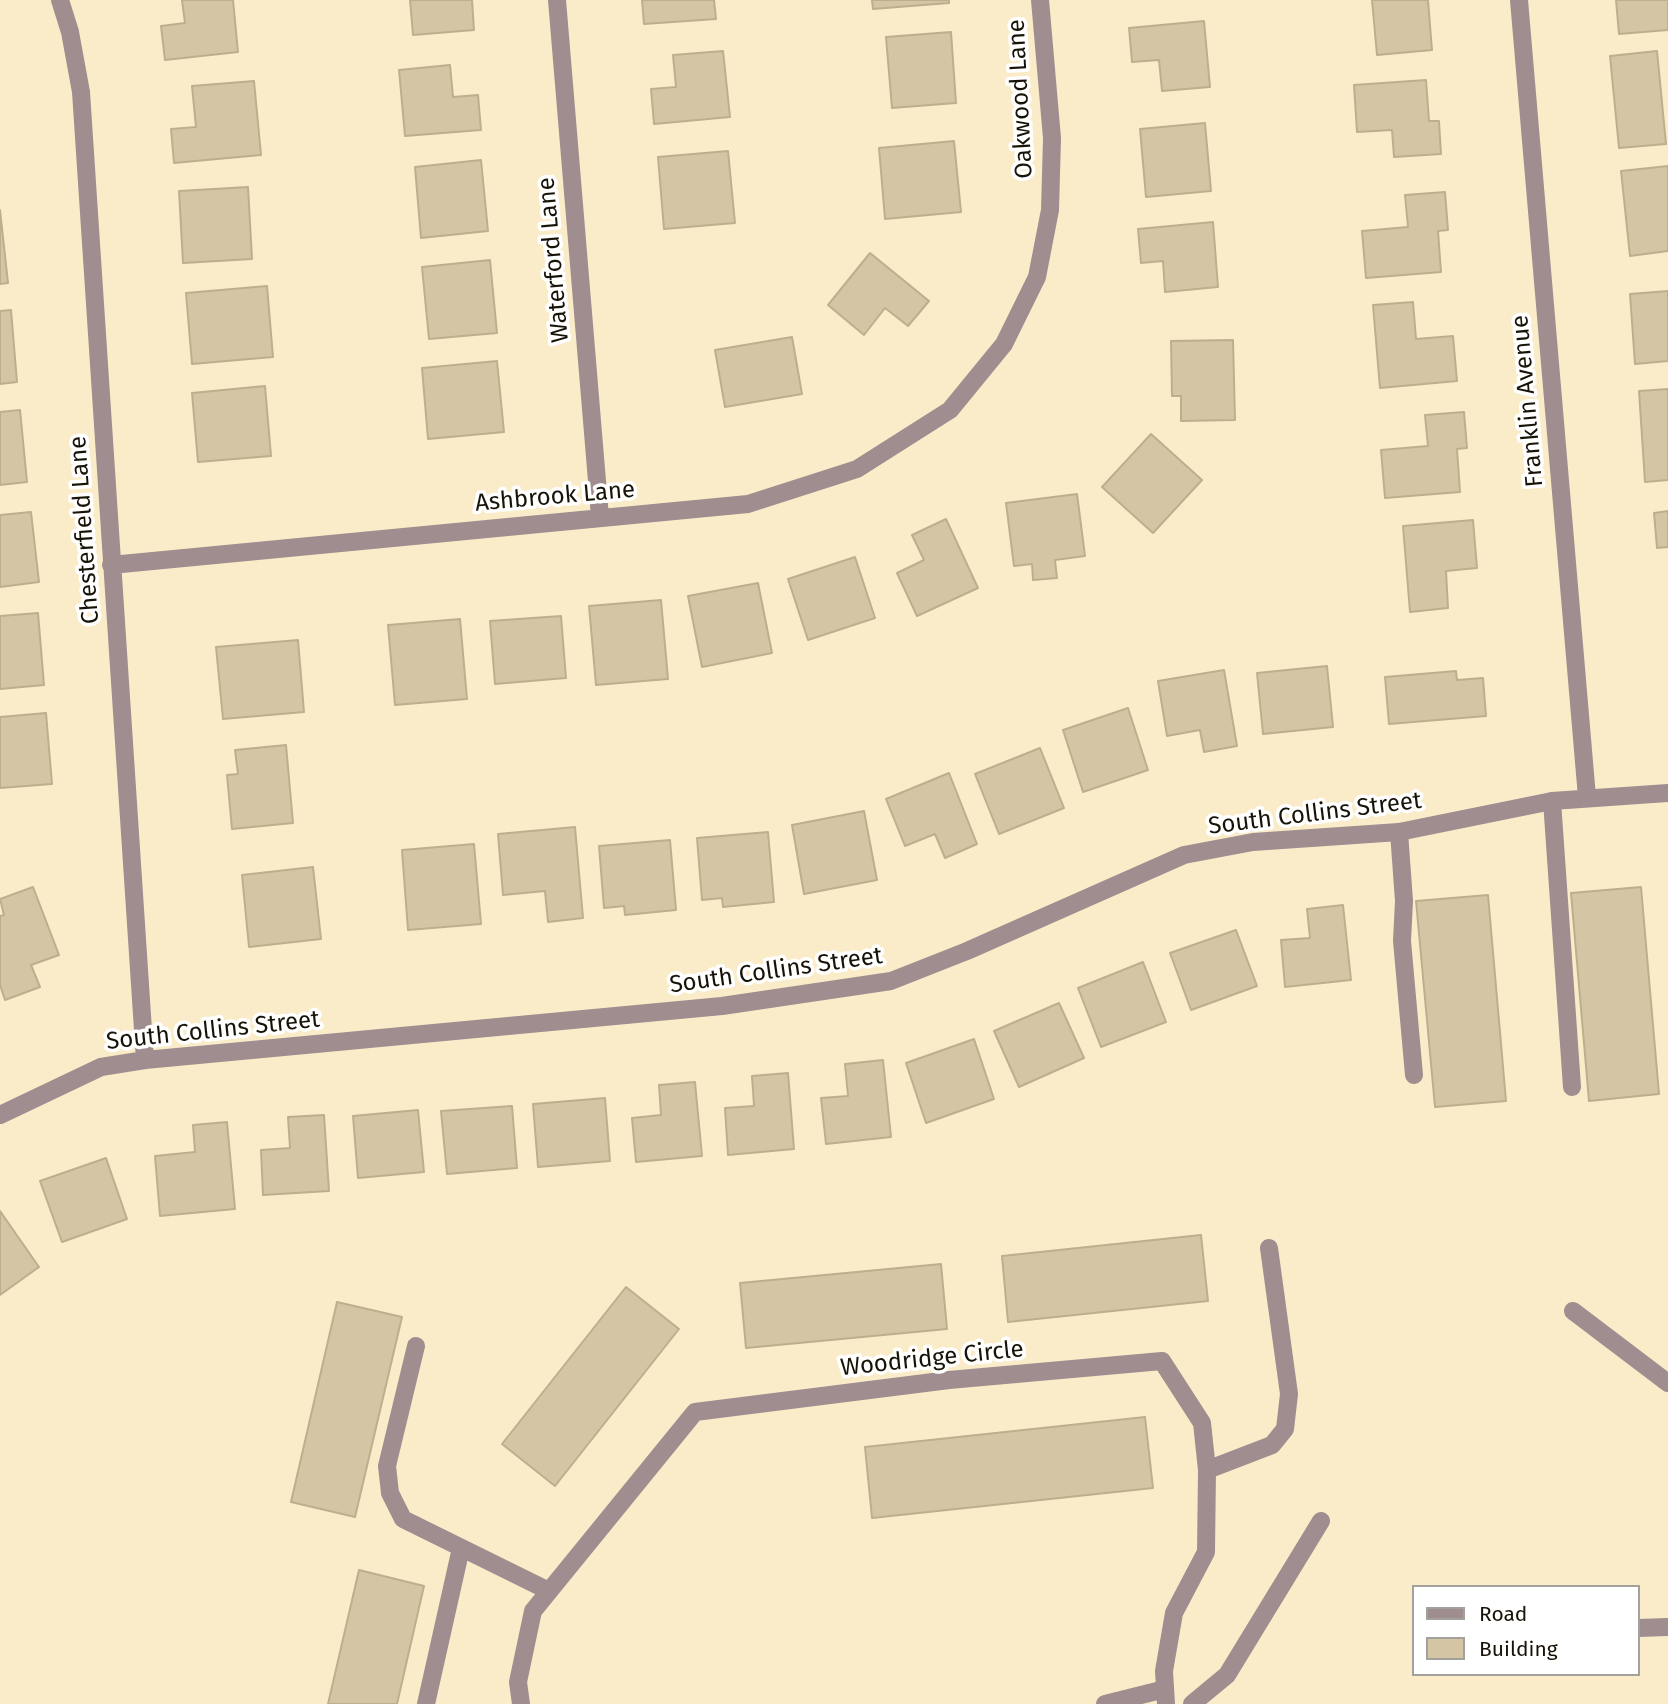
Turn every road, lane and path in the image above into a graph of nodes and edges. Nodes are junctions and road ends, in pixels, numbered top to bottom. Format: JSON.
{"nodes":[{"id":1,"x":60,"y":0,"type":"edge"},
{"id":2,"x":556,"y":0,"type":"edge"},
{"id":3,"x":1040,"y":0,"type":"edge"},
{"id":4,"x":1519,"y":0,"type":"edge"},
{"id":5,"x":970,"y":385,"type":"joint"},
{"id":6,"x":600,"y":517,"type":"junction"},
{"id":7,"x":111,"y":565,"type":"junction"},
{"id":8,"x":1668,"y":793,"type":"edge"},
{"id":9,"x":1587,"y":797,"type":"junction"},
{"id":10,"x":1552,"y":801,"type":"junction"},
{"id":11,"x":1399,"y":832,"type":"junction"},
{"id":12,"x":145,"y":1060,"type":"junction"},
{"id":13,"x":1414,"y":1075,"type":"dead end"},
{"id":14,"x":1572,"y":1087,"type":"dead end"},
{"id":15,"x":0,"y":1115,"type":"edge"},
{"id":16,"x":1269,"y":1248,"type":"dead end"},
{"id":17,"x":1573,"y":1311,"type":"dead end"},
{"id":18,"x":416,"y":1346,"type":"dead end"},
{"id":19,"x":1668,"y":1383,"type":"edge"},
{"id":20,"x":1207,"y":1471,"type":"junction"},
{"id":21,"x":1321,"y":1521,"type":"dead end"},
{"id":22,"x":461,"y":1548,"type":"junction"},
{"id":23,"x":549,"y":1591,"type":"junction"},
{"id":24,"x":1668,"y":1627,"type":"edge"},
{"id":25,"x":1640,"y":1628,"type":"edge"},
{"id":26,"x":1166,"y":1696,"type":"edge"},
{"id":27,"x":426,"y":1704,"type":"edge"},
{"id":28,"x":522,"y":1704,"type":"edge"},
{"id":29,"x":1105,"y":1704,"type":"edge"},
{"id":30,"x":1192,"y":1704,"type":"edge"}],
"edges":[{"from":1,"to":7,"type":"street","name":"Chesterfield Lane"},
{"from":2,"to":6,"type":"street","name":"Waterford Lane"},
{"from":3,"to":5,"type":"street","name":"Oakwood Lane"},
{"from":4,"to":9,"type":"street","name":"Franklin Avenue"},
{"from":5,"to":6,"type":"street","name":"Ashbrook Lane"},
{"from":6,"to":7,"type":"street","name":"Ashbrook Lane"},
{"from":7,"to":12,"type":"street","name":"Chesterfield Lane"},
{"from":8,"to":9,"type":"street","name":"South Collins Street"},
{"from":9,"to":10,"type":"street","name":"South Collins Street"},
{"from":10,"to":11,"type":"street","name":"South Collins Street"},
{"from":10,"to":14,"type":"street"},
{"from":11,"to":12,"type":"street","name":"South Collins Street"},
{"from":11,"to":13,"type":"street"},
{"from":12,"to":15,"type":"street","name":"South Collins Street"},
{"from":16,"to":20,"type":"street"},
{"from":17,"to":19,"type":"street"},
{"from":18,"to":22,"type":"street"},
{"from":20,"to":23,"type":"street","name":"Woodridge Circle"},
{"from":20,"to":26,"type":"street","name":"Woodridge Circle"},
{"from":21,"to":30,"type":"street"},
{"from":22,"to":23,"type":"street"},
{"from":22,"to":27,"type":"street"},
{"from":23,"to":28,"type":"street","name":"Woodridge Circle"},
{"from":24,"to":25,"type":"street"},
{"from":26,"to":29,"type":"street"}]}
